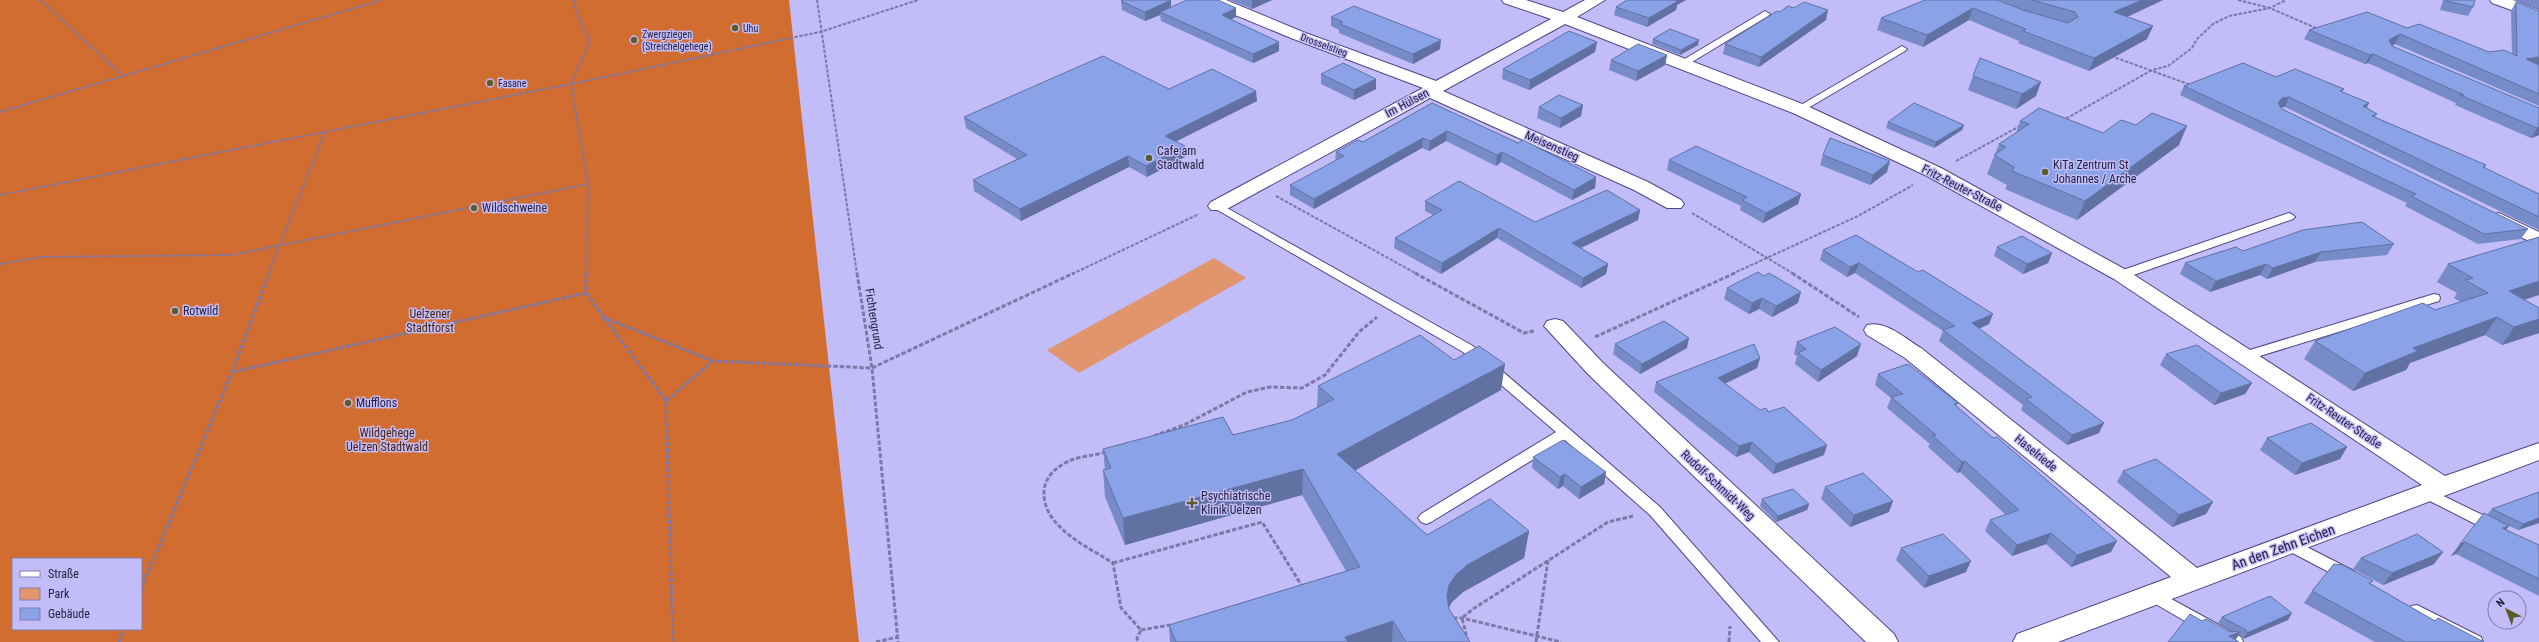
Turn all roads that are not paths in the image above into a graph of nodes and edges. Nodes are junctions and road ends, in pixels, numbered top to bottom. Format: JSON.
{"nodes":[{"id":1,"x":1212,"y":0,"type":"edge"},
{"id":2,"x":1510,"y":0,"type":"edge"},
{"id":3,"x":1597,"y":0,"type":"edge"},
{"id":4,"x":2498,"y":0,"type":"edge"},
{"id":5,"x":1765,"y":14,"type":"dead end"},
{"id":6,"x":2539,"y":15,"type":"edge"},
{"id":7,"x":1564,"y":18,"type":"junction"},
{"id":8,"x":1902,"y":49,"type":"dead end"},
{"id":9,"x":1683,"y":63,"type":"junction"},
{"id":10,"x":1434,"y":89,"type":"junction"},
{"id":11,"x":1799,"y":109,"type":"junction"},
{"id":12,"x":1674,"y":204,"type":"road end"},
{"id":13,"x":1218,"y":206,"type":"joint"},
{"id":14,"x":2480,"y":210,"type":"edge"},
{"id":15,"x":2289,"y":217,"type":"dead end"},
{"id":16,"x":2539,"y":240,"type":"edge"},
{"id":17,"x":2121,"y":275,"type":"junction"},
{"id":18,"x":2434,"y":298,"type":"dead end"},
{"id":19,"x":1555,"y":326,"type":"road end"},
{"id":20,"x":1875,"y":330,"type":"road end"},
{"id":21,"x":2246,"y":356,"type":"junction"},
{"id":22,"x":1566,"y":433,"type":"junction"},
{"id":23,"x":2539,"y":451,"type":"edge"},
{"id":24,"x":2435,"y":490,"type":"junction"},
{"id":25,"x":1426,"y":518,"type":"dead end"},
{"id":26,"x":2507,"y":534,"type":"edge"},
{"id":27,"x":2289,"y":544,"type":"junction"},
{"id":28,"x":2193,"y":580,"type":"junction"},
{"id":29,"x":2365,"y":584,"type":"edge"},
{"id":30,"x":2153,"y":595,"type":"junction"},
{"id":31,"x":2406,"y":606,"type":"edge"},
{"id":32,"x":1771,"y":642,"type":"edge"},
{"id":33,"x":1884,"y":642,"type":"edge"},
{"id":34,"x":2027,"y":642,"type":"edge"},
{"id":35,"x":2235,"y":642,"type":"edge"},
{"id":36,"x":2475,"y":642,"type":"edge"}],
"edges":[{"from":1,"to":10,"type":"street","name":"Drosselstieg"},
{"from":2,"to":7,"type":"street","name":"Fritz-Reuter-Straße"},
{"from":3,"to":7,"type":"street","name":"Im Hülsen"},
{"from":4,"to":6,"type":"street"},
{"from":5,"to":9,"type":"lane"},
{"from":7,"to":9,"type":"street","name":"Fritz-Reuter-Straße"},
{"from":7,"to":10,"type":"street","name":"Im Hülsen"},
{"from":8,"to":11,"type":"lane"},
{"from":9,"to":11,"type":"street","name":"Fritz-Reuter-Straße"},
{"from":10,"to":12,"type":"street","name":"Meisenstieg"},
{"from":10,"to":13,"type":"street","name":"Im Hülsen"},
{"from":11,"to":17,"type":"street","name":"Fritz-Reuter-Straße"},
{"from":13,"to":22,"type":"lane"},
{"from":14,"to":16,"type":"street"},
{"from":15,"to":17,"type":"lane"},
{"from":17,"to":21,"type":"street","name":"Fritz-Reuter-Straße"},
{"from":18,"to":21,"type":"lane"},
{"from":19,"to":33,"type":"street","name":"Rudolf-Schmidt-Weg"},
{"from":20,"to":28,"type":"street","name":"Haselriede"},
{"from":21,"to":24,"type":"street","name":"Fritz-Reuter-Straße"},
{"from":22,"to":25,"type":"lane"},
{"from":22,"to":32,"type":"lane"},
{"from":23,"to":24,"type":"street","name":"An den Zehn Eichen"},
{"from":24,"to":26,"type":"lane"},
{"from":24,"to":27,"type":"street","name":"An den Zehn Eichen"},
{"from":27,"to":28,"type":"street","name":"An den Zehn Eichen"},
{"from":27,"to":29,"type":"lane"},
{"from":28,"to":30,"type":"street","name":"An den Zehn Eichen"},
{"from":30,"to":34,"type":"street","name":"An den Zehn Eichen"},
{"from":30,"to":35,"type":"lane"},
{"from":31,"to":36,"type":"lane"}]}
